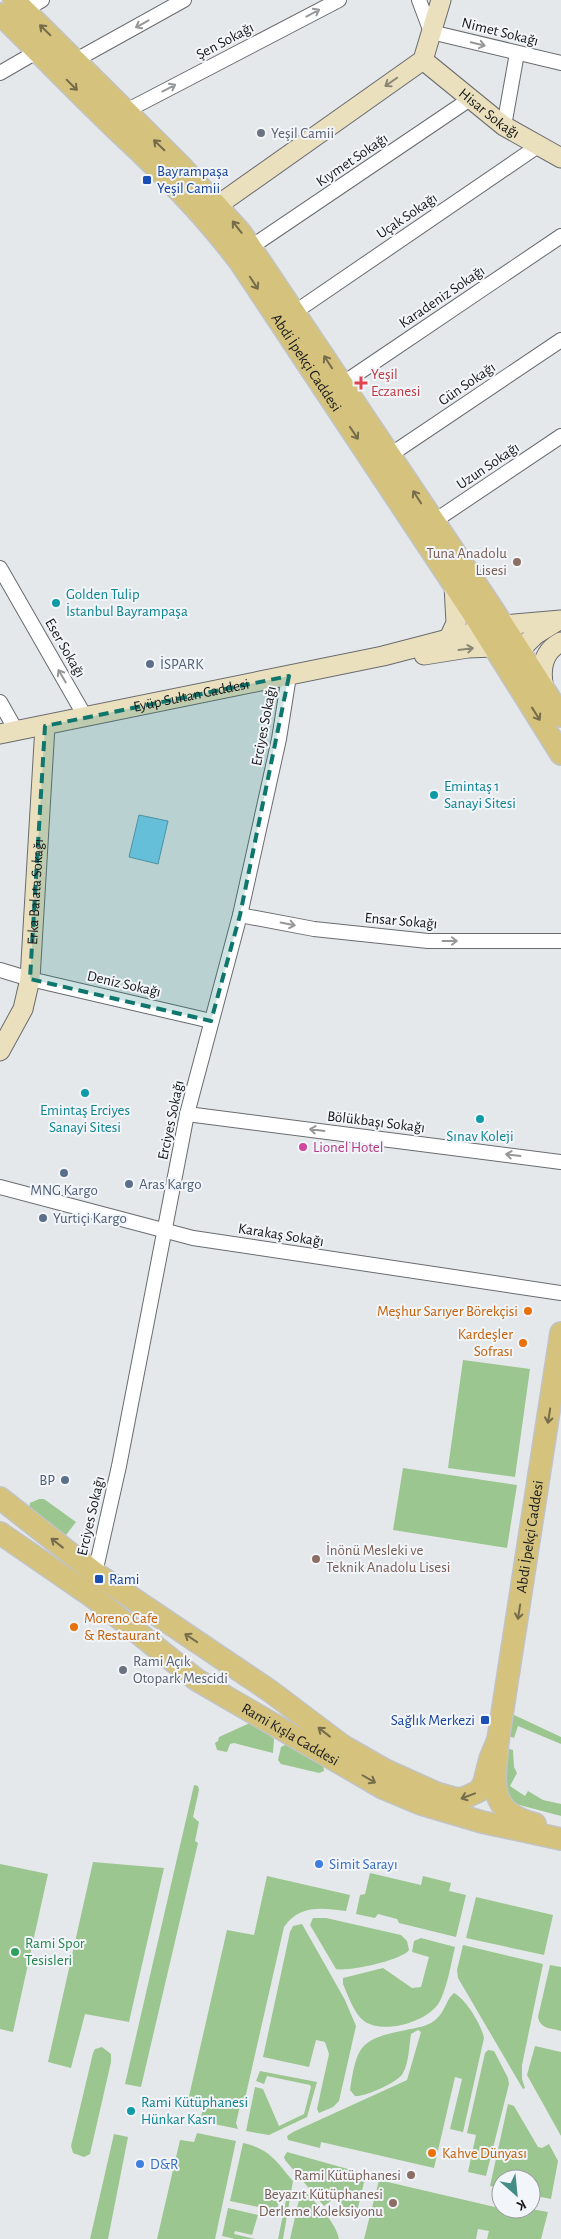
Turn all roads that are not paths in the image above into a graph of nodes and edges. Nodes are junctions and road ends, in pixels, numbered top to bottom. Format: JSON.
{"nodes":[{"id":1,"x":184,"y":0,"type":"edge"},
{"id":2,"x":338,"y":0,"type":"edge"},
{"id":3,"x":419,"y":0,"type":"edge"},
{"id":4,"x":441,"y":0,"type":"edge"},
{"id":5,"x":27,"y":3,"type":"edge"},
{"id":6,"x":0,"y":14,"type":"edge"},
{"id":7,"x":431,"y":32,"type":"junction"},
{"id":8,"x":38,"y":51,"type":"junction"},
{"id":9,"x":517,"y":53,"type":"junction"},
{"id":10,"x":76,"y":60,"type":"junction"},
{"id":11,"x":423,"y":60,"type":"junction"},
{"id":12,"x":561,"y":63,"type":"edge"},
{"id":13,"x":0,"y":74,"type":"edge"},
{"id":14,"x":470,"y":99,"type":"junction"},
{"id":15,"x":126,"y":111,"type":"junction"},
{"id":16,"x":504,"y":126,"type":"junction"},
{"id":17,"x":538,"y":146,"type":"junction"},
{"id":18,"x":561,"y":158,"type":"edge"},
{"id":19,"x":211,"y":210,"type":"junction"},
{"id":20,"x":561,"y":236,"type":"edge"},
{"id":21,"x":251,"y":247,"type":"junction"},
{"id":22,"x":295,"y":312,"type":"junction"},
{"id":23,"x":561,"y":340,"type":"edge"},
{"id":24,"x":342,"y":384,"type":"junction"},
{"id":25,"x":561,"y":436,"type":"edge"},
{"id":26,"x":390,"y":455,"type":"junction"},
{"id":27,"x":433,"y":522,"type":"junction"},
{"id":28,"x":0,"y":568,"type":"edge"},
{"id":29,"x":454,"y":586,"type":"junction"},
{"id":30,"x":560,"y":620,"type":"edge"},
{"id":31,"x":494,"y":634,"type":"junction"},
{"id":32,"x":449,"y":638,"type":"junction"},
{"id":33,"x":561,"y":642,"type":"edge"},
{"id":34,"x":520,"y":650,"type":"junction"},
{"id":35,"x":383,"y":656,"type":"junction"},
{"id":36,"x":512,"y":674,"type":"junction"},
{"id":37,"x":289,"y":676,"type":"junction"},
{"id":38,"x":544,"y":689,"type":"junction"},
{"id":39,"x":0,"y":702,"type":"edge"},
{"id":40,"x":561,"y":716,"type":"edge"},
{"id":41,"x":86,"y":718,"type":"junction"},
{"id":42,"x":45,"y":726,"type":"junction"},
{"id":43,"x":8,"y":733,"type":"edge"},
{"id":44,"x":561,"y":754,"type":"edge"},
{"id":45,"x":240,"y":915,"type":"junction"},
{"id":46,"x":561,"y":942,"type":"edge"},
{"id":47,"x":0,"y":970,"type":"edge"},
{"id":48,"x":30,"y":979,"type":"junction"},
{"id":49,"x":211,"y":1020,"type":"junction"},
{"id":50,"x":0,"y":1051,"type":"edge"},
{"id":51,"x":187,"y":1114,"type":"junction"},
{"id":52,"x":561,"y":1162,"type":"edge"},
{"id":53,"x":0,"y":1186,"type":"edge"},
{"id":54,"x":165,"y":1231,"type":"junction"},
{"id":55,"x":561,"y":1293,"type":"edge"},
{"id":56,"x":561,"y":1333,"type":"edge"},
{"id":57,"x":0,"y":1498,"type":"edge"},
{"id":58,"x":0,"y":1533,"type":"edge"},
{"id":59,"x":95,"y":1573,"type":"junction"},
{"id":60,"x":93,"y":1596,"type":"junction"},
{"id":61,"x":498,"y":1740,"type":"junction"},
{"id":62,"x":561,"y":1830,"type":"edge"},
{"id":63,"x":561,"y":1839,"type":"edge"}],
"edges":[{"from":1,"to":10,"type":"street","one_way":true},
{"from":15,"to":2,"type":"street","name":"Şen Sokağı","one_way":true},
{"from":3,"to":7,"type":"street"},
{"from":4,"to":7,"type":"street"},
{"from":10,"to":5,"type":"main road","name":"Abdi İpekçi Caddesi","one_way":true},
{"from":6,"to":8,"type":"main road","name":"Abdi İpekçi Caddesi"},
{"from":7,"to":9,"type":"street","name":"Nimet Sokağı","one_way":true},
{"from":7,"to":11,"type":"street"},
{"from":8,"to":13,"type":"street"},
{"from":8,"to":19,"type":"main road","name":"Abdi İpekçi Caddesi","one_way":true},
{"from":9,"to":12,"type":"street","name":"Nimet Sokağı"},
{"from":9,"to":16,"type":"street"},
{"from":10,"to":15,"type":"main road","name":"Abdi İpekçi Caddesi"},
{"from":11,"to":14,"type":"street","name":"Hisar Sokağı"},
{"from":11,"to":19,"type":"street","one_way":true},
{"from":14,"to":16,"type":"street","name":"Hisar Sokağı"},
{"from":14,"to":21,"type":"street","name":"Kıymet Sokağı"},
{"from":19,"to":15,"type":"main road","name":"Abdi İpekçi Caddesi","one_way":true},
{"from":16,"to":17,"type":"street","name":"Hisar Sokağı"},
{"from":17,"to":18,"type":"street","name":"Hisar Sokağı"},
{"from":17,"to":22,"type":"street","name":"Uçak Sokağı"},
{"from":21,"to":19,"type":"main road","name":"Abdi İpekçi Caddesi","one_way":true},
{"from":19,"to":29,"type":"main road","name":"Abdi İpekçi Caddesi","one_way":true},
{"from":20,"to":24,"type":"street","name":"Karadeniz Sokağı"},
{"from":21,"to":22,"type":"main road","name":"Abdi İpekçi Caddesi"},
{"from":24,"to":22,"type":"main road","name":"Abdi İpekçi Caddesi","one_way":true},
{"from":23,"to":26,"type":"street","name":"Gün Sokağı"},
{"from":24,"to":26,"type":"main road","name":"Abdi İpekçi Caddesi"},
{"from":25,"to":27,"type":"street","name":"Uzun Sokağı"},
{"from":27,"to":26,"type":"main road","name":"Abdi İpekçi Caddesi","one_way":true},
{"from":27,"to":31,"type":"main road","name":"Abdi İpekçi Caddesi"},
{"from":41,"to":28,"type":"street","name":"Eser Sokağı","one_way":true},
{"from":29,"to":31,"type":"main road","name":"Abdi İpekçi Caddesi"},
{"from":29,"to":32,"type":"street"},
{"from":30,"to":31,"type":"street"},
{"from":30,"to":34,"type":"street"},
{"from":31,"to":32,"type":"street","name":"Eyüp Sultan Caddesi"},
{"from":31,"to":34,"type":"main road","name":"Abdi İpekçi Caddesi"},
{"from":35,"to":31,"type":"street","name":"Eyüp Sultan Caddesi","one_way":true},
{"from":31,"to":36,"type":"main road","name":"Abdi İpekçi Caddesi"},
{"from":32,"to":35,"type":"street","name":"Eyüp Sultan Caddesi"},
{"from":33,"to":38,"type":"street"},
{"from":34,"to":36,"type":"main road"},
{"from":34,"to":38,"type":"main road","name":"Abdi İpekçi Caddesi"},
{"from":35,"to":37,"type":"street","name":"Eyüp Sultan Caddesi"},
{"from":36,"to":44,"type":"main road","name":"Abdi İpekçi Caddesi","one_way":true},
{"from":37,"to":41,"type":"street","name":"Eyüp Sultan Caddesi"},
{"from":37,"to":45,"type":"street","name":"Erciyes Sokağı"},
{"from":38,"to":40,"type":"main road","name":"Abdi İpekçi Caddesi"},
{"from":39,"to":43,"type":"street"},
{"from":41,"to":42,"type":"street","name":"Eyüp Sultan Caddesi"},
{"from":42,"to":43,"type":"street","name":"Eyüp Sultan Caddesi"},
{"from":42,"to":48,"type":"street","name":"Erka Balata Sokağı"},
{"from":45,"to":46,"type":"street","name":"Ensar Sokağı","one_way":true},
{"from":45,"to":49,"type":"street","name":"Erciyes Sokağı"},
{"from":47,"to":48,"type":"street","name":"Deniz Sokağı"},
{"from":48,"to":49,"type":"street","name":"Deniz Sokağı"},
{"from":48,"to":50,"type":"street","name":"Erka Balata Sokağı"},
{"from":49,"to":51,"type":"street","name":"Erciyes Sokağı"},
{"from":52,"to":51,"type":"street","name":"Bölükbaşı Sokağı","one_way":true},
{"from":51,"to":54,"type":"street","name":"Erciyes Sokağı"},
{"from":53,"to":54,"type":"street","name":"Karakaş Sokağı"},
{"from":54,"to":55,"type":"street","name":"Karakaş Sokağı"},
{"from":54,"to":59,"type":"street","name":"Erciyes Sokağı"},
{"from":56,"to":61,"type":"main road","name":"Abdi İpekçi Caddesi","one_way":true},
{"from":59,"to":57,"type":"main road","name":"Rami Kışla Caddesi","one_way":true},
{"from":58,"to":60,"type":"main road","name":"Rami Kışla Caddesi"},
{"from":59,"to":60,"type":"main road"},
{"from":61,"to":59,"type":"main road","name":"Rami Kışla Caddesi","one_way":true},
{"from":60,"to":63,"type":"main road","name":"Rami Kışla Caddesi","one_way":true},
{"from":61,"to":62,"type":"main road"}]}
